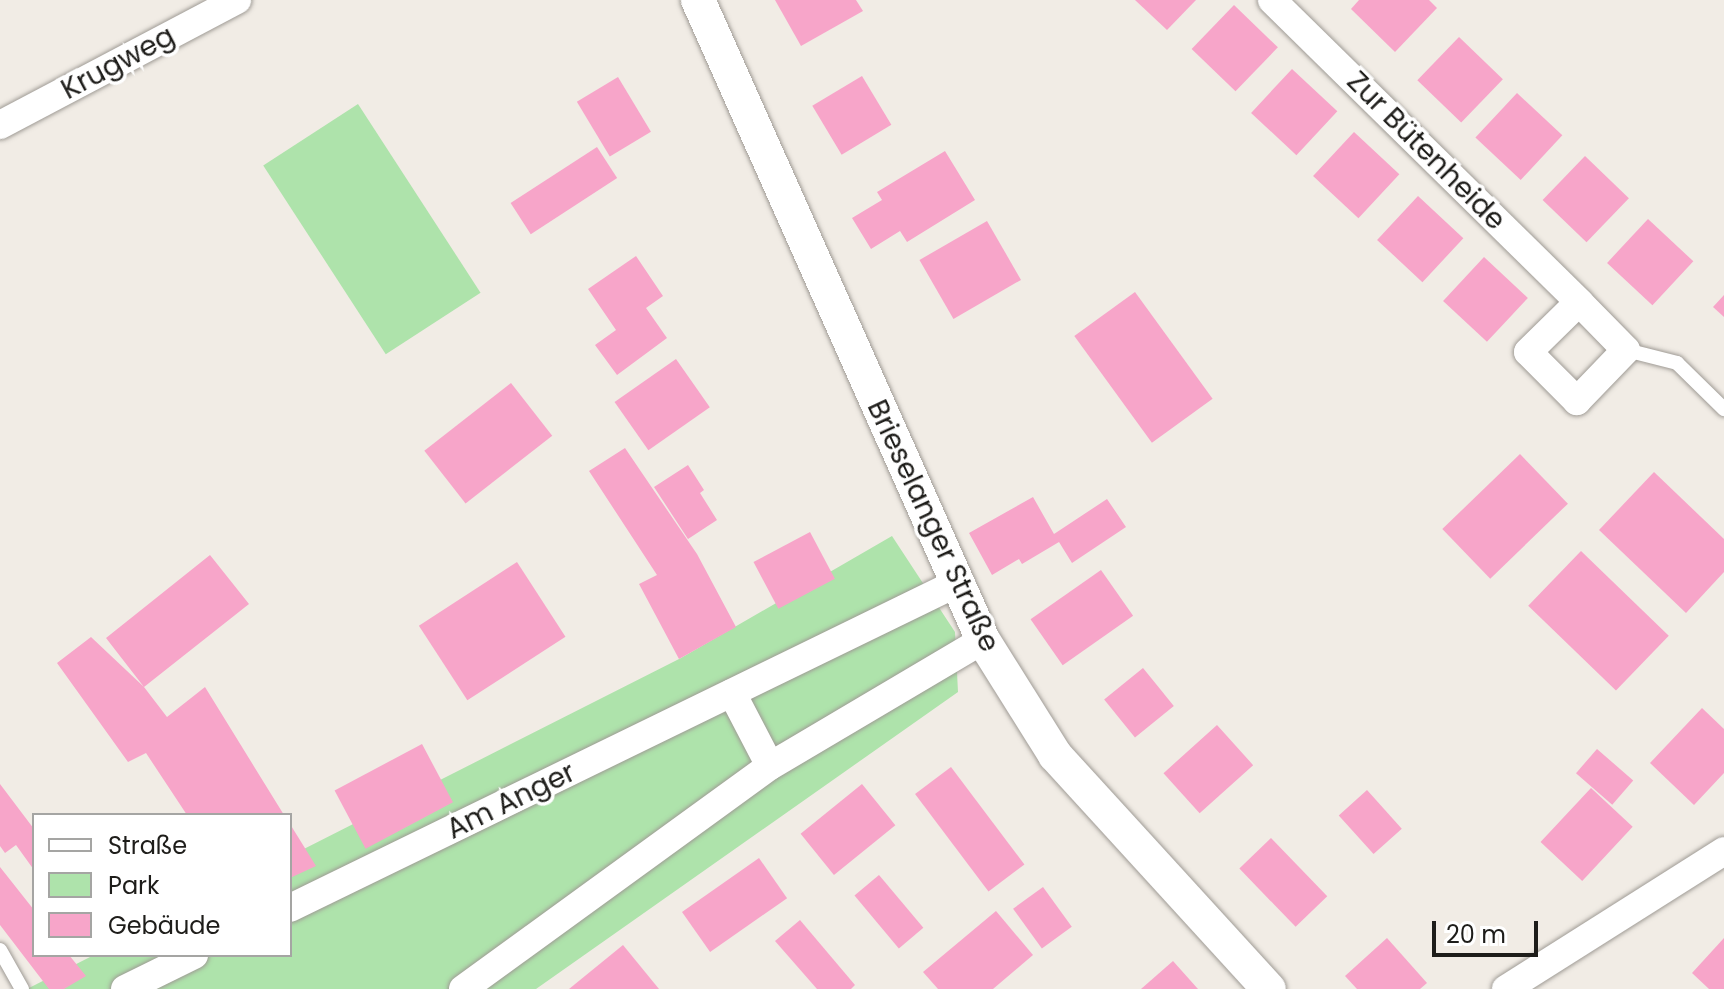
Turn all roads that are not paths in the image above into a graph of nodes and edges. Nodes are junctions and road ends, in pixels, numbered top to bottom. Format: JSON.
{"nodes":[{"id":1,"x":237,"y":0,"type":"edge"},
{"id":2,"x":698,"y":0,"type":"edge"},
{"id":3,"x":1272,"y":0,"type":"edge"},
{"id":4,"x":0,"y":125,"type":"edge"},
{"id":5,"x":1579,"y":302,"type":"junction"},
{"id":6,"x":1626,"y":350,"type":"junction"},
{"id":7,"x":1724,"y":409,"type":"edge"},
{"id":8,"x":955,"y":584,"type":"junction"},
{"id":9,"x":983,"y":640,"type":"junction"},
{"id":10,"x":732,"y":693,"type":"junction"},
{"id":11,"x":770,"y":766,"type":"junction"},
{"id":12,"x":1724,"y":851,"type":"edge"},
{"id":13,"x":292,"y":907,"type":"edge"},
{"id":14,"x":0,"y":950,"type":"edge"},
{"id":15,"x":190,"y":957,"type":"edge"},
{"id":16,"x":22,"y":989,"type":"edge"},
{"id":17,"x":125,"y":989,"type":"edge"},
{"id":18,"x":463,"y":989,"type":"edge"},
{"id":19,"x":1269,"y":989,"type":"edge"},
{"id":20,"x":1506,"y":989,"type":"edge"}],
"edges":[{"from":1,"to":4,"type":"street","name":"Krugweg"},
{"from":2,"to":8,"type":"street","name":"Brieselanger Straße"},
{"from":3,"to":5,"type":"street","name":"Zur Bütenheide"},
{"from":5,"to":6,"type":"street","name":"Zur Bütenheide"},
{"from":5,"to":6,"type":"street"},
{"from":6,"to":7,"type":"lane"},
{"from":8,"to":9,"type":"street","name":"Brieselanger Straße"},
{"from":8,"to":10,"type":"street","name":"Am Anger"},
{"from":9,"to":11,"type":"street"},
{"from":9,"to":19,"type":"street","name":"Brieselanger Straße"},
{"from":10,"to":11,"type":"street"},
{"from":10,"to":13,"type":"street","name":"Am Anger"},
{"from":11,"to":18,"type":"street"},
{"from":12,"to":20,"type":"street"},
{"from":14,"to":16,"type":"lane"},
{"from":15,"to":17,"type":"street"}]}
